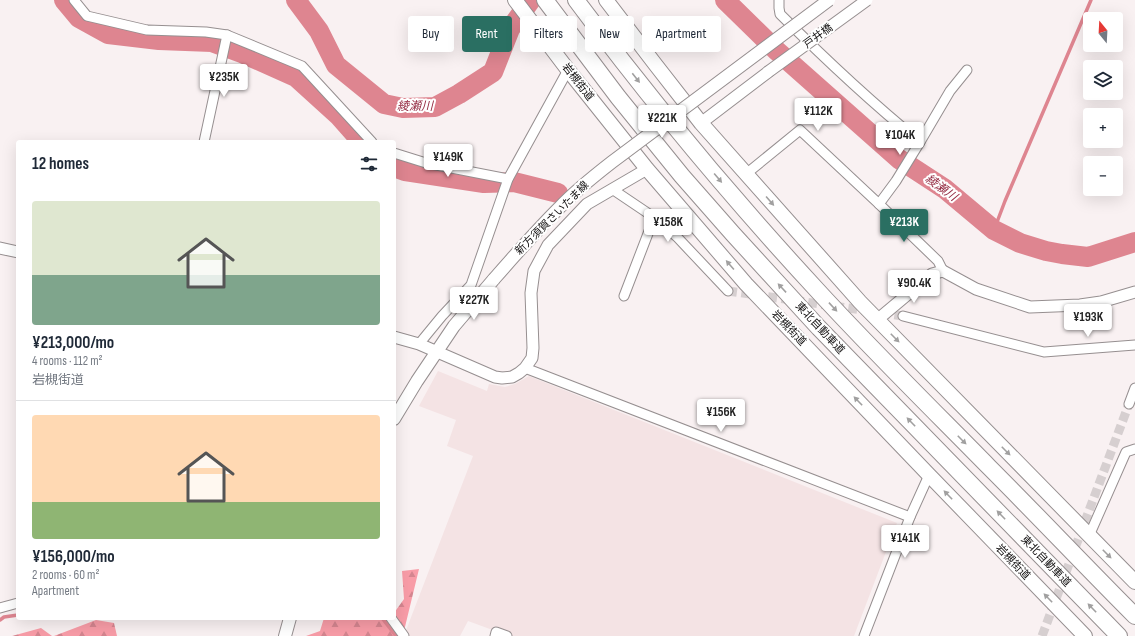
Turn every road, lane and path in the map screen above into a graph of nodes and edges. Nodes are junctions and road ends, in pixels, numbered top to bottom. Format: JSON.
{"nodes":[{"id":1,"x":74,"y":0,"type":"edge"},
{"id":2,"x":516,"y":0,"type":"edge"},
{"id":3,"x":545,"y":0,"type":"edge"},
{"id":4,"x":576,"y":0,"type":"edge"},
{"id":5,"x":606,"y":0,"type":"edge"},
{"id":6,"x":779,"y":0,"type":"edge"},
{"id":7,"x":829,"y":0,"type":"edge"},
{"id":8,"x":867,"y":0,"type":"edge"},
{"id":9,"x":226,"y":42,"type":"junction"},
{"id":10,"x":568,"y":70,"type":"junction"},
{"id":11,"x":967,"y":70,"type":"dead end"},
{"id":12,"x":701,"y":123,"type":"junction"},
{"id":13,"x":204,"y":140,"type":"edge"},
{"id":14,"x":370,"y":140,"type":"edge"},
{"id":15,"x":920,"y":142,"type":"junction"},
{"id":16,"x":396,"y":154,"type":"edge"},
{"id":17,"x":647,"y":168,"type":"junction"},
{"id":18,"x":746,"y":174,"type":"junction"},
{"id":19,"x":508,"y":179,"type":"junction"},
{"id":20,"x":612,"y":189,"type":"junction"},
{"id":21,"x":879,"y":204,"type":"junction"},
{"id":22,"x":654,"y":218,"type":"junction"},
{"id":23,"x":0,"y":248,"type":"edge"},
{"id":24,"x":16,"y":252,"type":"edge"},
{"id":25,"x":943,"y":272,"type":"junction"},
{"id":26,"x":728,"y":290,"type":"tunnel mouth"},
{"id":27,"x":1135,"y":292,"type":"edge"},
{"id":28,"x":624,"y":296,"type":"dead end"},
{"id":29,"x":902,"y":316,"type":"tunnel mouth"},
{"id":30,"x":877,"y":320,"type":"junction"},
{"id":31,"x":396,"y":338,"type":"edge"},
{"id":32,"x":419,"y":344,"type":"junction"},
{"id":33,"x":1135,"y":345,"type":"edge"},
{"id":34,"x":437,"y":351,"type":"junction"},
{"id":35,"x":525,"y":368,"type":"junction"},
{"id":36,"x":1135,"y":388,"type":"edge"},
{"id":37,"x":1129,"y":404,"type":"tunnel mouth"},
{"id":38,"x":396,"y":416,"type":"edge"},
{"id":39,"x":1135,"y":449,"type":"edge"},
{"id":40,"x":929,"y":475,"type":"junction"},
{"id":41,"x":910,"y":517,"type":"junction"},
{"id":42,"x":1089,"y":536,"type":"junction"},
{"id":43,"x":1135,"y":582,"type":"edge"},
{"id":44,"x":16,"y":604,"type":"edge"},
{"id":45,"x":0,"y":608,"type":"edge"},
{"id":46,"x":1135,"y":616,"type":"edge"},
{"id":47,"x":289,"y":620,"type":"edge"},
{"id":48,"x":392,"y":620,"type":"edge"},
{"id":49,"x":285,"y":636,"type":"edge"},
{"id":50,"x":404,"y":636,"type":"edge"},
{"id":51,"x":495,"y":636,"type":"edge"},
{"id":52,"x":507,"y":636,"type":"edge"},
{"id":53,"x":864,"y":636,"type":"edge"},
{"id":54,"x":1085,"y":636,"type":"edge"},
{"id":55,"x":1119,"y":636,"type":"edge"}],
"edges":[{"from":1,"to":9,"type":"street"},
{"from":2,"to":10,"type":"highway","name":"岩槻街道"},
{"from":55,"to":3,"type":"highway","name":"東北自動車道","one_way":true},
{"from":4,"to":46,"type":"highway","one_way":true},
{"from":5,"to":12,"type":"highway"},
{"from":6,"to":15,"type":"street"},
{"from":7,"to":34,"type":"main road","name":"新方須賀さいたま線","bridge":true},
{"from":8,"to":12,"type":"street","name":"戸井橋","bridge":true},
{"from":9,"to":13,"type":"street"},
{"from":9,"to":14,"type":"street"},
{"from":10,"to":17,"type":"highway","name":"岩槻街道"},
{"from":10,"to":19,"type":"street"},
{"from":11,"to":15,"type":"street"},
{"from":12,"to":18,"type":"highway"},
{"from":15,"to":21,"type":"street"},
{"from":16,"to":19,"type":"street"},
{"from":17,"to":20,"type":"street"},
{"from":40,"to":17,"type":"highway","name":"岩槻街道","one_way":true},
{"from":18,"to":21,"type":"street"},
{"from":18,"to":30,"type":"highway","one_way":true},
{"from":19,"to":32,"type":"street"},
{"from":20,"to":22,"type":"street"},
{"from":20,"to":35,"type":"street"},
{"from":21,"to":25,"type":"street"},
{"from":22,"to":26,"type":"street"},
{"from":22,"to":28,"type":"street"},
{"from":23,"to":24,"type":"street"},
{"from":25,"to":27,"type":"street"},
{"from":25,"to":30,"type":"street"},
{"from":29,"to":33,"type":"street"},
{"from":30,"to":42,"type":"highway","one_way":true},
{"from":31,"to":32,"type":"street"},
{"from":32,"to":34,"type":"street"},
{"from":34,"to":35,"type":"street"},
{"from":34,"to":38,"type":"main road","name":"新方須賀さいたま線"},
{"from":35,"to":41,"type":"street"},
{"from":36,"to":37,"type":"street"},
{"from":39,"to":42,"type":"street"},
{"from":40,"to":41,"type":"street"},
{"from":54,"to":40,"type":"highway","name":"岩槻街道","one_way":true},
{"from":41,"to":53,"type":"street"},
{"from":42,"to":43,"type":"highway","one_way":true},
{"from":44,"to":45,"type":"street"},
{"from":47,"to":49,"type":"main road"},
{"from":48,"to":50,"type":"street"},
{"from":51,"to":52,"type":"street"}]}
